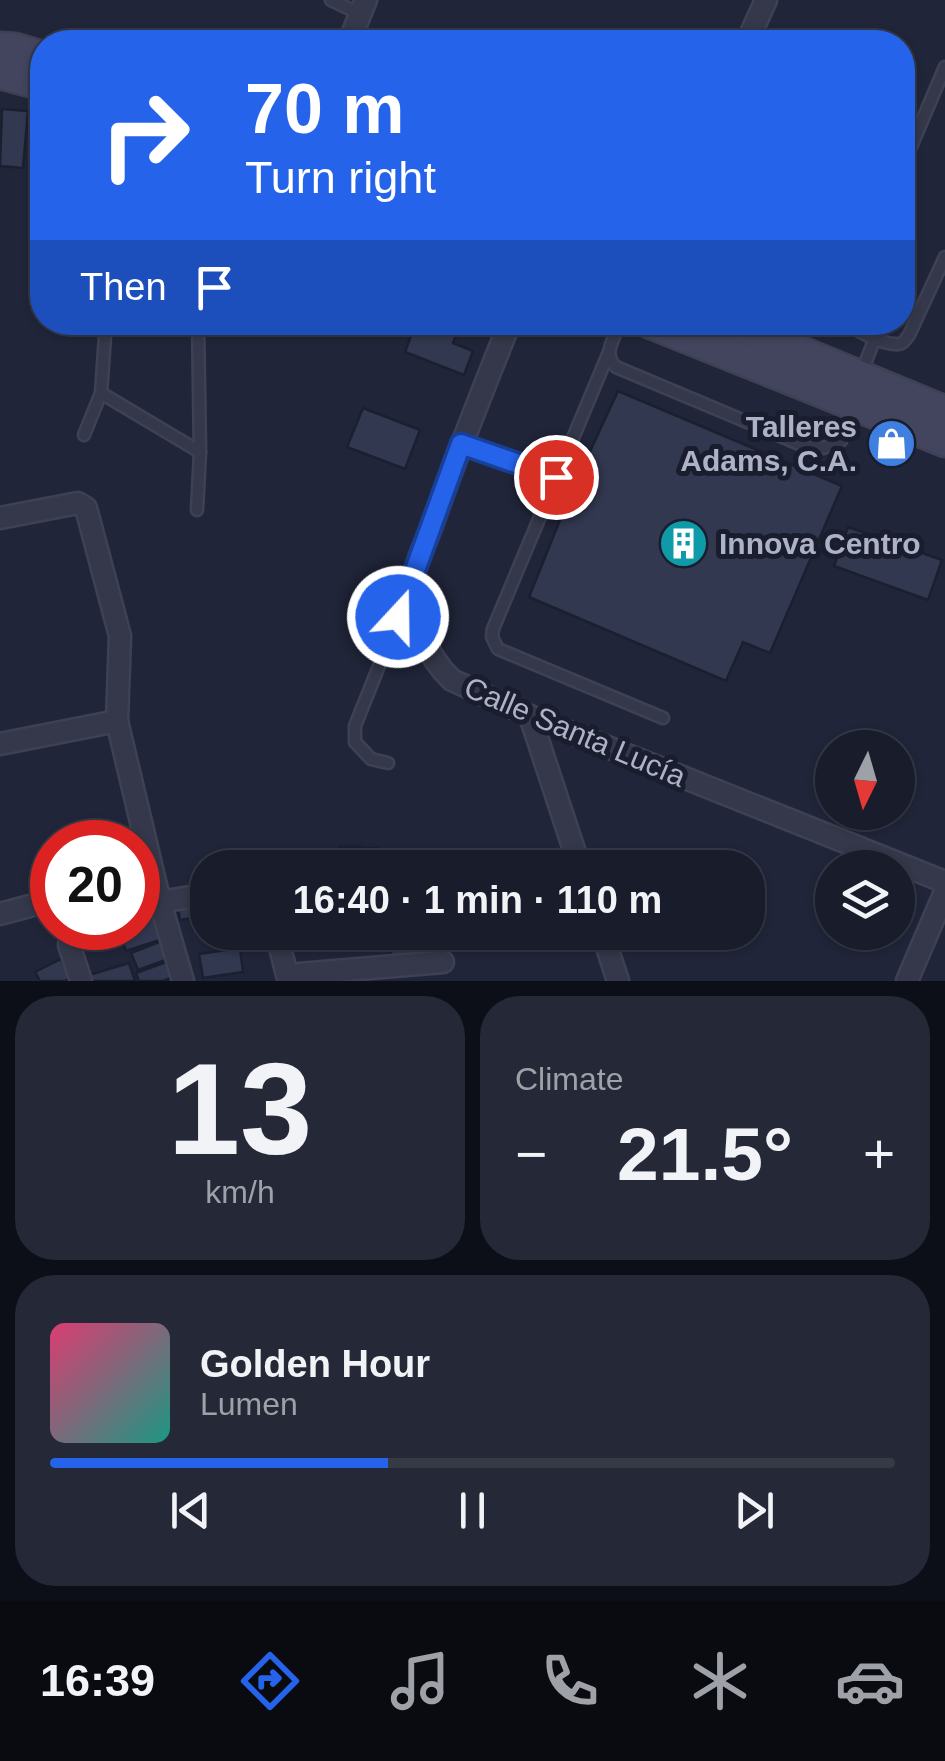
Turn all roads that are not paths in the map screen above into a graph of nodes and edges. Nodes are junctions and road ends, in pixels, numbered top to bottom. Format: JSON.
{"nodes":[{"id":1,"x":331,"y":0,"type":"edge"},
{"id":2,"x":766,"y":0,"type":"edge"},
{"id":3,"x":363,"y":7,"type":"edge"},
{"id":4,"x":752,"y":30,"type":"edge"},
{"id":5,"x":0,"y":48,"type":"edge"},
{"id":6,"x":30,"y":53,"type":"edge"},
{"id":7,"x":945,"y":67,"type":"edge"},
{"id":8,"x":0,"y":72,"type":"edge"},
{"id":9,"x":30,"y":81,"type":"edge"},
{"id":10,"x":915,"y":137,"type":"edge"},
{"id":11,"x":945,"y":257,"type":"edge"},
{"id":12,"x":915,"y":322,"type":"edge"},
{"id":13,"x":105,"y":335,"type":"edge"},
{"id":14,"x":198,"y":335,"type":"edge"},
{"id":15,"x":505,"y":335,"type":"edge"},
{"id":16,"x":615,"y":335,"type":"edge"},
{"id":17,"x":681,"y":335,"type":"edge"},
{"id":18,"x":760,"y":335,"type":"edge"},
{"id":19,"x":868,"y":335,"type":"edge"},
{"id":20,"x":909,"y":335,"type":"edge"},
{"id":21,"x":875,"y":338,"type":"junction"},
{"id":22,"x":608,"y":352,"type":"junction"},
{"id":23,"x":860,"y":376,"type":"junction"},
{"id":24,"x":101,"y":393,"type":"junction"},
{"id":25,"x":856,"y":407,"type":"junction"},
{"id":26,"x":945,"y":412,"type":"edge"},
{"id":27,"x":84,"y":434,"type":"dead end"},
{"id":28,"x":945,"y":441,"type":"edge"},
{"id":29,"x":461,"y":444,"type":"junction"},
{"id":30,"x":200,"y":452,"type":"junction"},
{"id":31,"x":556,"y":477,"type":"junction"},
{"id":32,"x":196,"y":510,"type":"dead end"},
{"id":33,"x":0,"y":518,"type":"edge"},
{"id":34,"x":413,"y":580,"type":"junction"},
{"id":35,"x":530,"y":716,"type":"junction"},
{"id":36,"x":662,"y":718,"type":"dead end"},
{"id":37,"x":117,"y":721,"type":"junction"},
{"id":38,"x":0,"y":744,"type":"edge"},
{"id":39,"x":388,"y":762,"type":"dead end"},
{"id":40,"x":141,"y":820,"type":"edge"},
{"id":41,"x":574,"y":850,"type":"edge"},
{"id":42,"x":945,"y":882,"type":"edge"},
{"id":43,"x":945,"y":892,"type":"edge"},
{"id":44,"x":190,"y":897,"type":"edge"},
{"id":45,"x":160,"y":902,"type":"joint"},
{"id":46,"x":30,"y":906,"type":"edge"},
{"id":47,"x":0,"y":914,"type":"edge"},
{"id":48,"x":71,"y":950,"type":"edge"},
{"id":49,"x":280,"y":950,"type":"edge"},
{"id":50,"x":608,"y":950,"type":"edge"},
{"id":51,"x":443,"y":962,"type":"dead end"},
{"id":52,"x":81,"y":981,"type":"edge"},
{"id":53,"x":183,"y":981,"type":"edge"},
{"id":54,"x":618,"y":981,"type":"edge"},
{"id":55,"x":907,"y":981,"type":"edge"}],
"edges":[{"from":1,"to":3,"type":"lane"},
{"from":2,"to":4,"type":"street"},
{"from":5,"to":6,"type":"main road"},
{"from":7,"to":10,"type":"lane"},
{"from":8,"to":9,"type":"main road"},
{"from":11,"to":12,"type":"lane"},
{"from":13,"to":24,"type":"lane"},
{"from":14,"to":30,"type":"lane"},
{"from":15,"to":29,"type":"street","name":"Calle Santa Lucía"},
{"from":16,"to":22,"type":"lane"},
{"from":17,"to":25,"type":"main road"},
{"from":18,"to":23,"type":"main road"},
{"from":19,"to":21,"type":"lane"},
{"from":20,"to":21,"type":"lane"},
{"from":21,"to":23,"type":"lane"},
{"from":22,"to":25,"type":"lane"},
{"from":22,"to":31,"type":"lane"},
{"from":23,"to":26,"type":"main road"},
{"from":24,"to":27,"type":"lane"},
{"from":24,"to":30,"type":"lane"},
{"from":25,"to":28,"type":"main road"},
{"from":29,"to":31,"type":"lane"},
{"from":29,"to":34,"type":"street","name":"Calle Santa Lucía"},
{"from":30,"to":32,"type":"lane"},
{"from":31,"to":36,"type":"lane"},
{"from":33,"to":37,"type":"street"},
{"from":34,"to":35,"type":"street","name":"Calle Santa Lucía"},
{"from":34,"to":39,"type":"lane"},
{"from":35,"to":41,"type":"street"},
{"from":35,"to":42,"type":"street","name":"Calle Santa Lucía"},
{"from":37,"to":38,"type":"street"},
{"from":37,"to":40,"type":"street"},
{"from":43,"to":55,"type":"street"},
{"from":44,"to":45,"type":"street"},
{"from":45,"to":53,"type":"street"},
{"from":46,"to":47,"type":"street"},
{"from":48,"to":52,"type":"street"},
{"from":49,"to":51,"type":"street"},
{"from":50,"to":54,"type":"street"}]}
